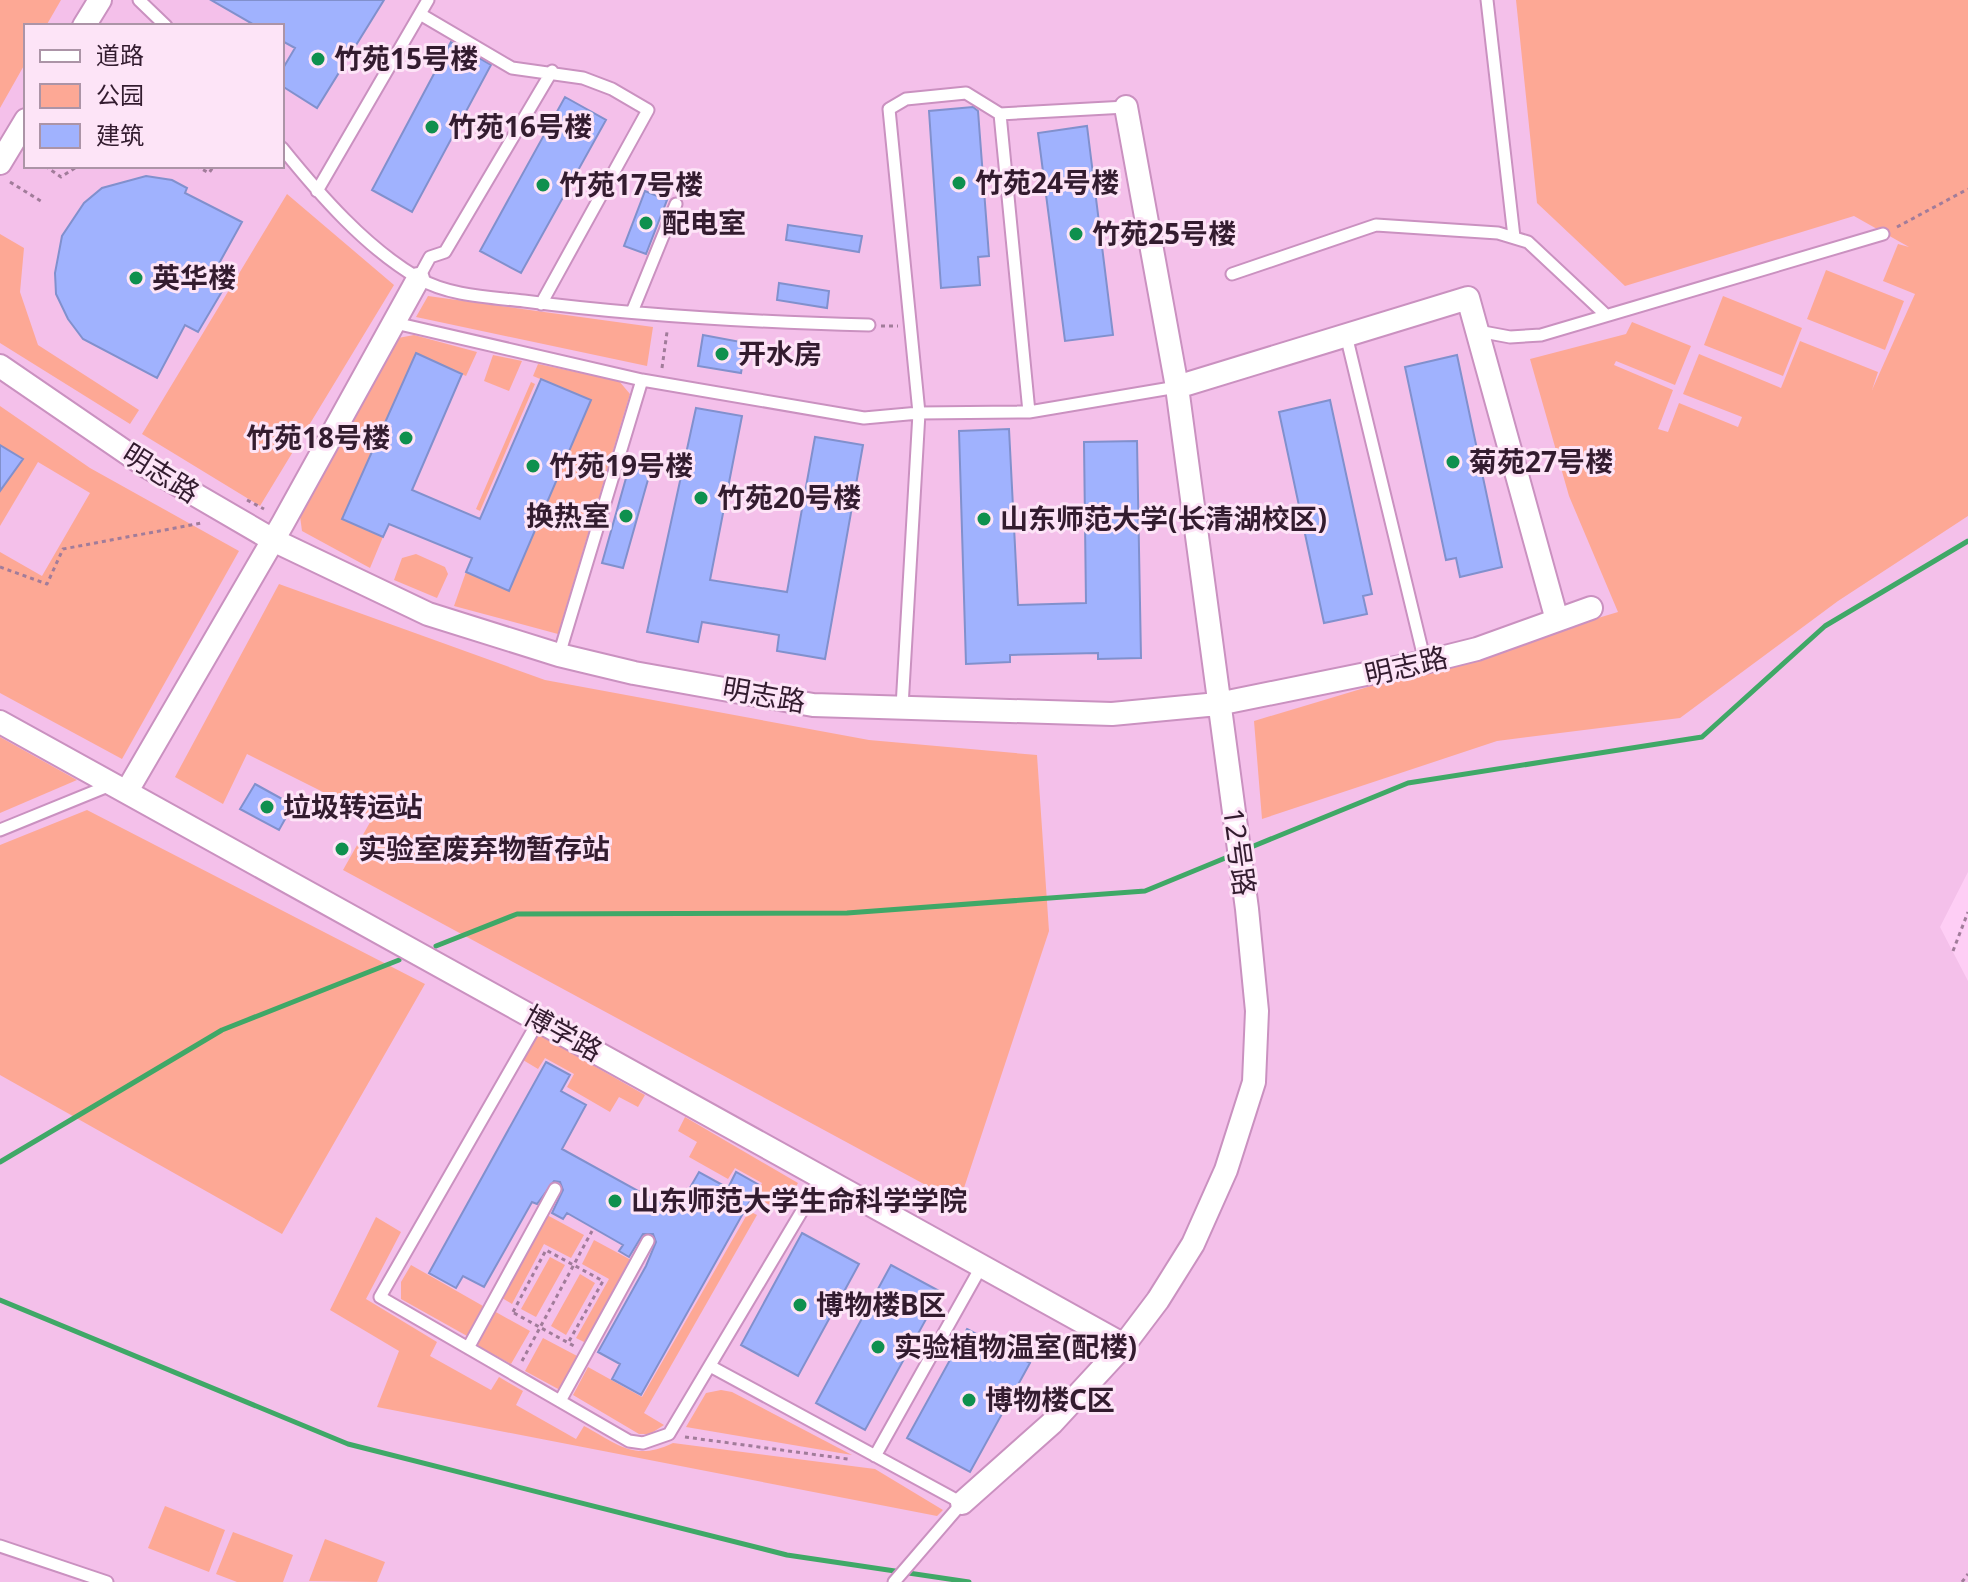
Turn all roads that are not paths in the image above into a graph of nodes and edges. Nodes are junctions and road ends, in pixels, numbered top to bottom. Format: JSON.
{"nodes":[{"id":1,"x":100,"y":0,"type":"edge"},
{"id":2,"x":139,"y":0,"type":"edge"},
{"id":3,"x":428,"y":0,"type":"edge"},
{"id":4,"x":1487,"y":0,"type":"edge"},
{"id":5,"x":420,"y":14,"type":"junction"},
{"id":6,"x":85,"y":24,"type":"edge"},
{"id":7,"x":164,"y":24,"type":"edge"},
{"id":8,"x":552,"y":71,"type":"junction"},
{"id":9,"x":1126,"y":107,"type":"joint"},
{"id":10,"x":1000,"y":114,"type":"junction"},
{"id":11,"x":24,"y":123,"type":"edge"},
{"id":12,"x":284,"y":150,"type":"edge"},
{"id":13,"x":0,"y":163,"type":"edge"},
{"id":14,"x":317,"y":191,"type":"junction"},
{"id":15,"x":676,"y":204,"type":"dead end"},
{"id":16,"x":1883,"y":234,"type":"road end"},
{"id":17,"x":1514,"y":237,"type":"junction"},
{"id":18,"x":1232,"y":274,"type":"dead end"},
{"id":19,"x":418,"y":279,"type":"junction"},
{"id":20,"x":541,"y":304,"type":"junction"},
{"id":21,"x":632,"y":312,"type":"junction"},
{"id":22,"x":1606,"y":315,"type":"junction"},
{"id":23,"x":395,"y":323,"type":"junction"},
{"id":24,"x":869,"y":325,"type":"road end"},
{"id":25,"x":1478,"y":331,"type":"junction"},
{"id":26,"x":1346,"y":335,"type":"junction"},
{"id":27,"x":0,"y":366,"type":"edge"},
{"id":28,"x":642,"y":380,"type":"junction"},
{"id":29,"x":1177,"y":387,"type":"junction"},
{"id":30,"x":1029,"y":412,"type":"junction"},
{"id":31,"x":919,"y":413,"type":"junction"},
{"id":32,"x":273,"y":540,"type":"junction"},
{"id":33,"x":1591,"y":608,"type":"dead end"},
{"id":34,"x":1557,"y":620,"type":"junction"},
{"id":35,"x":559,"y":655,"type":"junction"},
{"id":36,"x":1425,"y":662,"type":"junction"},
{"id":37,"x":1218,"y":704,"type":"junction"},
{"id":38,"x":902,"y":707,"type":"junction"},
{"id":39,"x":0,"y":722,"type":"edge"},
{"id":40,"x":120,"y":788,"type":"junction"},
{"id":41,"x":0,"y":830,"type":"edge"},
{"id":42,"x":539,"y":1019,"type":"junction"},
{"id":43,"x":821,"y":1179,"type":"junction"},
{"id":44,"x":555,"y":1189,"type":"dead end"},
{"id":45,"x":648,"y":1241,"type":"dead end"},
{"id":46,"x":981,"y":1267,"type":"junction"},
{"id":47,"x":1124,"y":1345,"type":"junction"},
{"id":48,"x":468,"y":1348,"type":"junction"},
{"id":49,"x":710,"y":1366,"type":"junction"},
{"id":50,"x":560,"y":1401,"type":"junction"},
{"id":51,"x":875,"y":1456,"type":"junction"},
{"id":52,"x":962,"y":1503,"type":"junction"},
{"id":53,"x":0,"y":1546,"type":"edge"},
{"id":54,"x":107,"y":1582,"type":"edge"},
{"id":55,"x":894,"y":1582,"type":"edge"}],
"edges":[{"from":1,"to":6,"type":"street"},
{"from":2,"to":7,"type":"lane"},
{"from":3,"to":5,"type":"lane"},
{"from":4,"to":17,"type":"lane"},
{"from":5,"to":8,"type":"lane"},
{"from":5,"to":14,"type":"lane"},
{"from":8,"to":19,"type":"lane"},
{"from":8,"to":20,"type":"lane"},
{"from":9,"to":10,"type":"lane"},
{"from":9,"to":29,"type":"street","name":"12号路"},
{"from":10,"to":30,"type":"lane"},
{"from":10,"to":31,"type":"lane"},
{"from":11,"to":13,"type":"street"},
{"from":12,"to":14,"type":"lane"},
{"from":14,"to":19,"type":"lane"},
{"from":15,"to":21,"type":"lane"},
{"from":16,"to":22,"type":"lane"},
{"from":17,"to":18,"type":"lane"},
{"from":17,"to":22,"type":"lane"},
{"from":19,"to":20,"type":"lane"},
{"from":19,"to":23,"type":"street"},
{"from":20,"to":21,"type":"lane"},
{"from":21,"to":24,"type":"lane"},
{"from":22,"to":25,"type":"lane"},
{"from":23,"to":28,"type":"lane"},
{"from":23,"to":32,"type":"street"},
{"from":25,"to":26,"type":"street"},
{"from":25,"to":34,"type":"street"},
{"from":26,"to":29,"type":"street"},
{"from":26,"to":36,"type":"lane"},
{"from":27,"to":32,"type":"street","name":"明志路"},
{"from":28,"to":31,"type":"lane"},
{"from":28,"to":35,"type":"lane"},
{"from":29,"to":30,"type":"lane"},
{"from":29,"to":37,"type":"street","name":"12号路"},
{"from":30,"to":31,"type":"lane"},
{"from":31,"to":38,"type":"lane"},
{"from":32,"to":35,"type":"street","name":"明志路"},
{"from":32,"to":40,"type":"street"},
{"from":33,"to":34,"type":"street","name":"明志路"},
{"from":34,"to":36,"type":"street","name":"明志路"},
{"from":35,"to":38,"type":"street","name":"明志路"},
{"from":36,"to":37,"type":"street","name":"明志路"},
{"from":37,"to":38,"type":"street","name":"明志路"},
{"from":37,"to":47,"type":"street","name":"12号路"},
{"from":39,"to":40,"type":"street","name":"博学路"},
{"from":40,"to":41,"type":"lane"},
{"from":40,"to":42,"type":"street","name":"博学路"},
{"from":42,"to":43,"type":"street","name":"博学路"},
{"from":42,"to":48,"type":"lane"},
{"from":43,"to":46,"type":"street","name":"博学路"},
{"from":43,"to":49,"type":"lane"},
{"from":44,"to":48,"type":"lane"},
{"from":45,"to":50,"type":"lane"},
{"from":46,"to":47,"type":"street","name":"博学路"},
{"from":46,"to":51,"type":"lane"},
{"from":47,"to":52,"type":"street","name":"12号路"},
{"from":48,"to":50,"type":"lane"},
{"from":49,"to":50,"type":"lane"},
{"from":49,"to":51,"type":"lane"},
{"from":51,"to":52,"type":"lane"},
{"from":52,"to":55,"type":"lane"},
{"from":53,"to":54,"type":"lane"}]}
